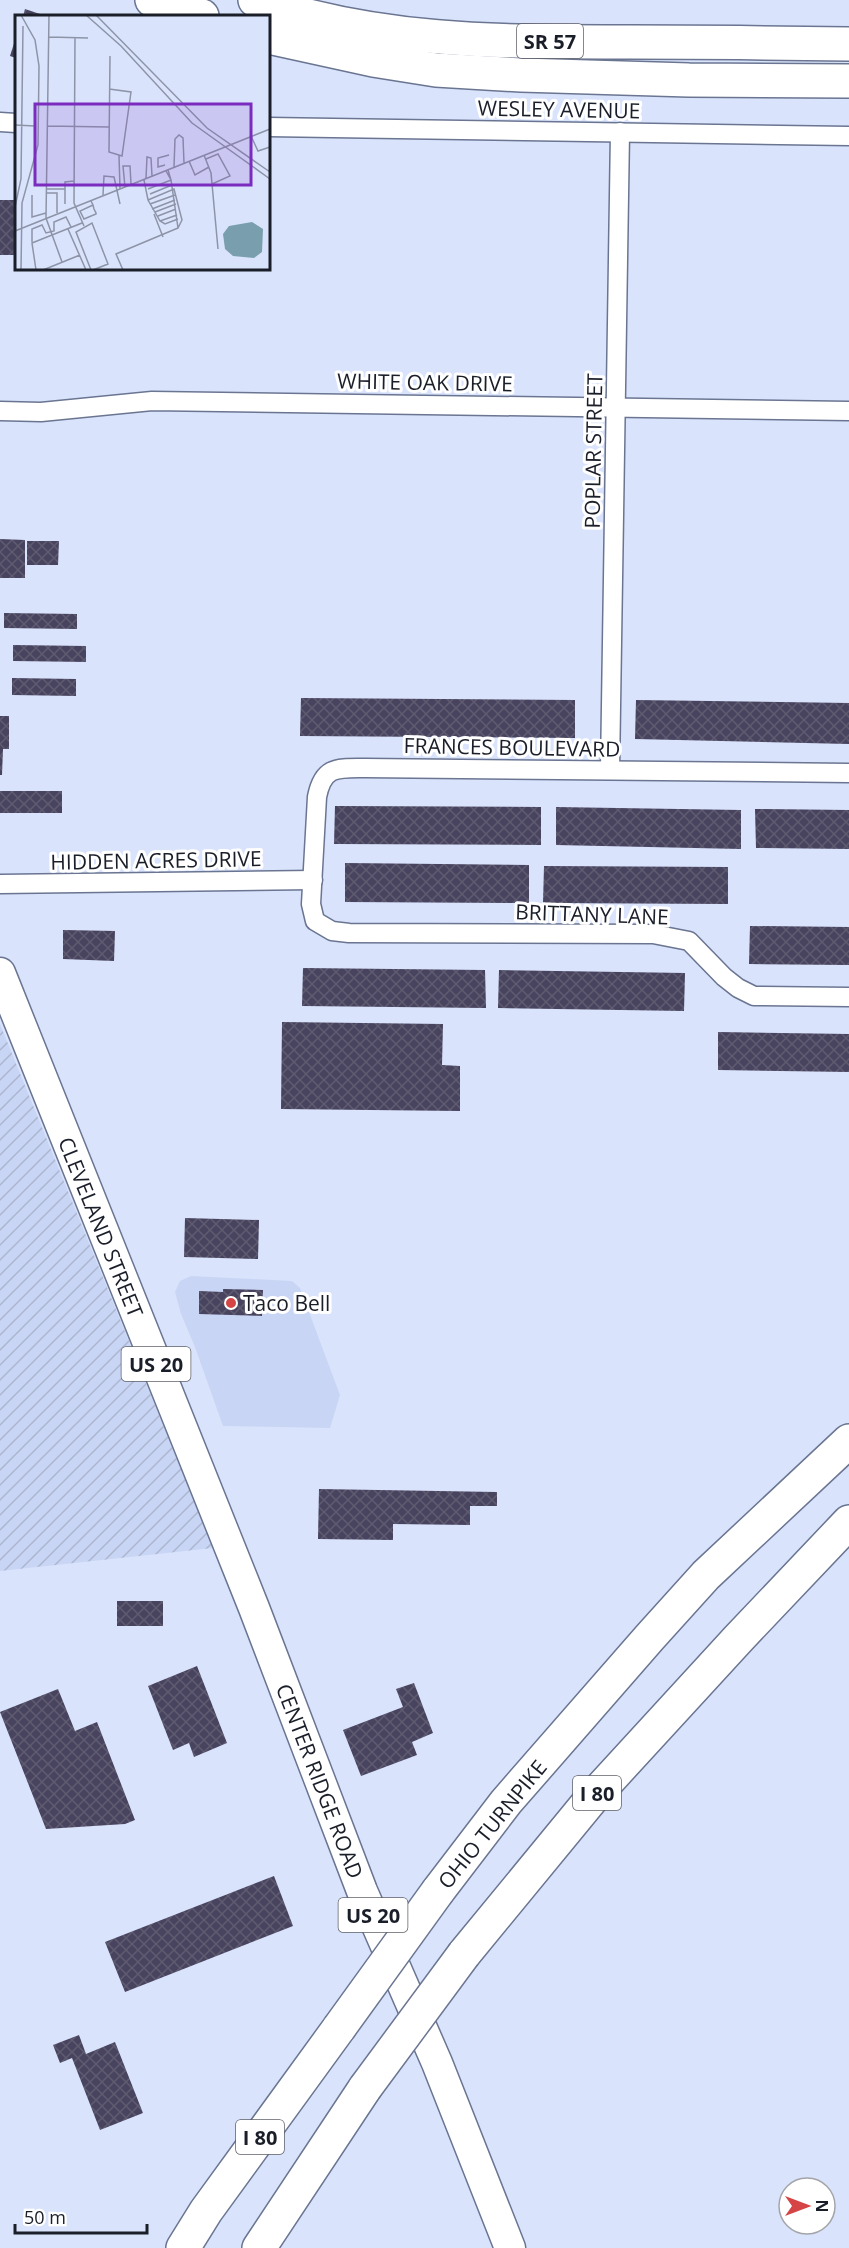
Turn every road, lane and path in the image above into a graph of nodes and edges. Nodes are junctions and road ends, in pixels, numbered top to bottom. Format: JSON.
{"nodes":[{"id":1,"x":152,"y":0,"type":"edge"},
{"id":2,"x":255,"y":0,"type":"edge"},
{"id":3,"x":199,"y":15,"type":"edge"},
{"id":4,"x":270,"y":38,"type":"edge"},
{"id":5,"x":849,"y":44,"type":"edge"},
{"id":6,"x":849,"y":81,"type":"edge"},
{"id":7,"x":0,"y":122,"type":"edge"},
{"id":8,"x":15,"y":123,"type":"edge"},
{"id":9,"x":270,"y":127,"type":"edge"},
{"id":10,"x":620,"y":132,"type":"junction"},
{"id":11,"x":849,"y":136,"type":"edge"},
{"id":12,"x":616,"y":408,"type":"junction"},
{"id":13,"x":0,"y":411,"type":"edge"},
{"id":14,"x":849,"y":411,"type":"edge"},
{"id":15,"x":610,"y":770,"type":"junction"},
{"id":16,"x":849,"y":773,"type":"edge"},
{"id":17,"x":313,"y":880,"type":"junction"},
{"id":18,"x":0,"y":884,"type":"edge"},
{"id":19,"x":315,"y":921,"type":"joint"},
{"id":20,"x":0,"y":973,"type":"edge"},
{"id":21,"x":849,"y":997,"type":"edge"},
{"id":22,"x":849,"y":1441,"type":"edge"},
{"id":23,"x":849,"y":1522,"type":"edge"},
{"id":24,"x":242,"y":1580,"type":"joint"},
{"id":25,"x":183,"y":2248,"type":"edge"},
{"id":26,"x":259,"y":2248,"type":"edge"},
{"id":27,"x":510,"y":2248,"type":"edge"}],
"edges":[{"from":1,"to":3,"type":"highway"},
{"from":2,"to":5,"type":"highway","number":"SR 57"},
{"from":4,"to":6,"type":"highway","number":"SR 57"},
{"from":7,"to":8,"type":"street"},
{"from":9,"to":10,"type":"street","name":"WESLEY AVENUE"},
{"from":10,"to":11,"type":"street","name":"WESLEY AVENUE"},
{"from":10,"to":12,"type":"street","name":"POPLAR STREET"},
{"from":12,"to":13,"type":"street","name":"WHITE OAK DRIVE"},
{"from":12,"to":14,"type":"street","name":"WHITE OAK DRIVE"},
{"from":12,"to":15,"type":"street","name":"POPLAR STREET"},
{"from":15,"to":16,"type":"street","name":"FRANCES BOULEVARD"},
{"from":15,"to":17,"type":"street","name":"FRANCES BOULEVARD"},
{"from":17,"to":18,"type":"street","name":"HIDDEN ACRES DRIVE"},
{"from":17,"to":19,"type":"street","name":"FRANCES BOULEVARD"},
{"from":19,"to":21,"type":"street","name":"BRITTANY LANE"},
{"from":20,"to":24,"type":"main road","name":"CLEVELAND STREET","number":"US 20"},
{"from":22,"to":25,"type":"highway","name":"OHIO TURNPIKE","number":"I 80","bridge":true},
{"from":23,"to":26,"type":"highway","number":"I 80","bridge":true},
{"from":24,"to":27,"type":"main road","name":"CENTER RIDGE ROAD","number":"US 20"}]}
